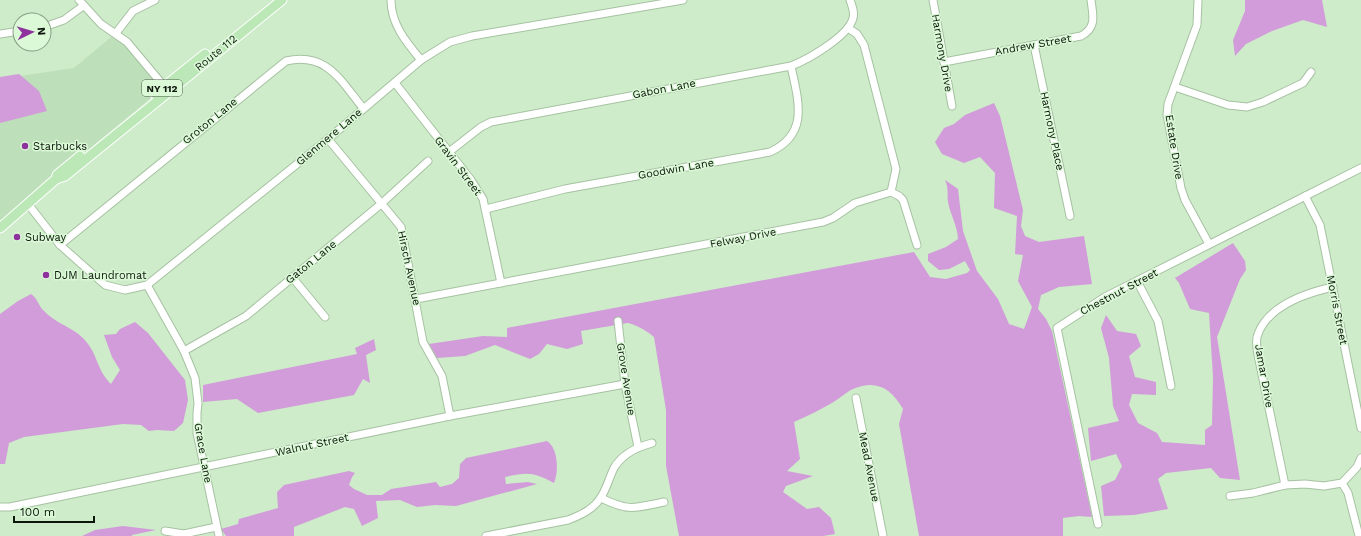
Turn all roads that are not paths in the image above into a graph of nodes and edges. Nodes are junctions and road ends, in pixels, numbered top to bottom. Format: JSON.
{"nodes":[{"id":1,"x":155,"y":0,"type":"edge"},
{"id":2,"x":272,"y":0,"type":"edge"},
{"id":3,"x":282,"y":0,"type":"edge"},
{"id":4,"x":391,"y":0,"type":"edge"},
{"id":5,"x":683,"y":0,"type":"edge"},
{"id":6,"x":850,"y":0,"type":"edge"},
{"id":7,"x":933,"y":0,"type":"edge"},
{"id":8,"x":1091,"y":0,"type":"edge"},
{"id":9,"x":1198,"y":0,"type":"edge"},
{"id":10,"x":81,"y":3,"type":"edge"},
{"id":11,"x":52,"y":24,"type":"edge"},
{"id":12,"x":848,"y":28,"type":"junction"},
{"id":13,"x":12,"y":32,"type":"edge"},
{"id":14,"x":116,"y":33,"type":"junction"},
{"id":15,"x":0,"y":34,"type":"edge"},
{"id":16,"x":1034,"y":45,"type":"junction"},
{"id":17,"x":421,"y":60,"type":"junction"},
{"id":18,"x":944,"y":62,"type":"junction"},
{"id":19,"x":791,"y":66,"type":"junction"},
{"id":20,"x":1311,"y":72,"type":"dead end"},
{"id":21,"x":395,"y":83,"type":"junction"},
{"id":22,"x":1175,"y":87,"type":"junction"},
{"id":23,"x":166,"y":89,"type":"junction"},
{"id":24,"x":952,"y":106,"type":"dead end"},
{"id":25,"x":363,"y":108,"type":"junction"},
{"id":26,"x":328,"y":139,"type":"junction"},
{"id":27,"x":449,"y":152,"type":"junction"},
{"id":28,"x":428,"y":160,"type":"dead end"},
{"id":29,"x":1361,"y":168,"type":"edge"},
{"id":30,"x":891,"y":192,"type":"junction"},
{"id":31,"x":1305,"y":196,"type":"junction"},
{"id":32,"x":28,"y":204,"type":"junction"},
{"id":33,"x":381,"y":204,"type":"junction"},
{"id":34,"x":486,"y":209,"type":"junction"},
{"id":35,"x":1070,"y":216,"type":"dead end"},
{"id":36,"x":0,"y":228,"type":"edge"},
{"id":37,"x":1209,"y":244,"type":"junction"},
{"id":38,"x":60,"y":245,"type":"junction"},
{"id":39,"x":917,"y":245,"type":"dead end"},
{"id":40,"x":292,"y":277,"type":"junction"},
{"id":41,"x":1137,"y":281,"type":"junction"},
{"id":42,"x":501,"y":283,"type":"junction"},
{"id":43,"x":147,"y":285,"type":"junction"},
{"id":44,"x":1333,"y":287,"type":"junction"},
{"id":45,"x":416,"y":299,"type":"junction"},
{"id":46,"x":325,"y":316,"type":"dead end"},
{"id":47,"x":618,"y":321,"type":"dead end"},
{"id":48,"x":184,"y":351,"type":"junction"},
{"id":49,"x":625,"y":384,"type":"junction"},
{"id":50,"x":1171,"y":386,"type":"dead end"},
{"id":51,"x":856,"y":398,"type":"dead end"},
{"id":52,"x":450,"y":416,"type":"junction"},
{"id":53,"x":1361,"y":428,"type":"edge"},
{"id":54,"x":652,"y":443,"type":"dead end"},
{"id":55,"x":638,"y":447,"type":"junction"},
{"id":56,"x":1361,"y":458,"type":"edge"},
{"id":57,"x":205,"y":467,"type":"junction"},
{"id":58,"x":1342,"y":483,"type":"junction"},
{"id":59,"x":1285,"y":485,"type":"junction"},
{"id":60,"x":1230,"y":496,"type":"dead end"},
{"id":61,"x":601,"y":498,"type":"junction"},
{"id":62,"x":664,"y":502,"type":"dead end"},
{"id":63,"x":0,"y":507,"type":"edge"},
{"id":64,"x":1098,"y":524,"type":"dead end"},
{"id":65,"x":216,"y":526,"type":"junction"},
{"id":66,"x":165,"y":531,"type":"dead end"},
{"id":67,"x":219,"y":536,"type":"edge"},
{"id":68,"x":486,"y":536,"type":"edge"},
{"id":69,"x":883,"y":536,"type":"edge"},
{"id":70,"x":1359,"y":536,"type":"edge"}],
"edges":[{"from":1,"to":14,"type":"street"},
{"from":2,"to":23,"type":"main road","name":"Route 112","number":"NY 112"},
{"from":3,"to":23,"type":"main road","name":"Route 112","number":"NY 112"},
{"from":4,"to":17,"type":"street"},
{"from":5,"to":17,"type":"street","name":"Glenmere Lane"},
{"from":6,"to":12,"type":"street"},
{"from":7,"to":18,"type":"street","name":"Harmony Drive"},
{"from":8,"to":16,"type":"street","name":"Andrew Street"},
{"from":9,"to":22,"type":"street","name":"Estate Drive"},
{"from":10,"to":11,"type":"street"},
{"from":10,"to":14,"type":"street"},
{"from":12,"to":19,"type":"street","name":"Gabon Lane"},
{"from":12,"to":30,"type":"street"},
{"from":13,"to":15,"type":"street"},
{"from":14,"to":23,"type":"street"},
{"from":16,"to":18,"type":"street","name":"Andrew Street"},
{"from":16,"to":35,"type":"street","name":"Harmony Place"},
{"from":17,"to":21,"type":"street","name":"Glenmere Lane"},
{"from":18,"to":24,"type":"street","name":"Harmony Drive"},
{"from":19,"to":27,"type":"street","name":"Gabon Lane"},
{"from":19,"to":34,"type":"street","name":"Goodwin Lane"},
{"from":20,"to":22,"type":"street"},
{"from":21,"to":25,"type":"street","name":"Glenmere Lane"},
{"from":21,"to":27,"type":"street","name":"Gravin Street"},
{"from":22,"to":37,"type":"street","name":"Estate Drive"},
{"from":23,"to":32,"type":"main road","name":"Route 112","number":"NY 112"},
{"from":25,"to":26,"type":"street","name":"Glenmere Lane"},
{"from":25,"to":38,"type":"street","name":"Groton Lane"},
{"from":26,"to":33,"type":"street","name":"Hirsch Avenue"},
{"from":26,"to":43,"type":"street","name":"Glenmere Lane"},
{"from":27,"to":34,"type":"street","name":"Gravin Street"},
{"from":28,"to":33,"type":"street","name":"Gaton Lane"},
{"from":29,"to":31,"type":"street","name":"Chestnut Street"},
{"from":30,"to":39,"type":"street"},
{"from":30,"to":42,"type":"street","name":"Felway Drive"},
{"from":31,"to":37,"type":"street","name":"Chestnut Street"},
{"from":31,"to":44,"type":"street","name":"Morris Street"},
{"from":32,"to":36,"type":"main road","name":"Route 112","number":"NY 112"},
{"from":32,"to":38,"type":"street","name":"Glenmere Lane"},
{"from":33,"to":40,"type":"street","name":"Gaton Lane"},
{"from":33,"to":45,"type":"street","name":"Hirsch Avenue"},
{"from":34,"to":42,"type":"street","name":"Gravin Street"},
{"from":37,"to":41,"type":"street","name":"Chestnut Street"},
{"from":38,"to":43,"type":"street","name":"Glenmere Lane"},
{"from":40,"to":46,"type":"street"},
{"from":40,"to":48,"type":"street","name":"Gaton Lane"},
{"from":41,"to":50,"type":"street"},
{"from":41,"to":64,"type":"street","name":"Chestnut Street"},
{"from":42,"to":45,"type":"street","name":"Felway Drive"},
{"from":43,"to":48,"type":"street","name":"Grace Lane"},
{"from":44,"to":53,"type":"street","name":"Morris Street"},
{"from":44,"to":59,"type":"street","name":"Jamar Drive"},
{"from":45,"to":52,"type":"street","name":"Hirsch Avenue"},
{"from":47,"to":49,"type":"street","name":"Grove Avenue"},
{"from":48,"to":57,"type":"street","name":"Grace Lane"},
{"from":49,"to":52,"type":"street","name":"Walnut Street"},
{"from":49,"to":55,"type":"street","name":"Grove Avenue"},
{"from":51,"to":69,"type":"street","name":"Mead Avenue"},
{"from":52,"to":57,"type":"street","name":"Walnut Street"},
{"from":54,"to":55,"type":"street"},
{"from":55,"to":61,"type":"street"},
{"from":56,"to":58,"type":"street"},
{"from":57,"to":63,"type":"street","name":"Walnut Street"},
{"from":57,"to":65,"type":"street","name":"Grace Lane"},
{"from":58,"to":59,"type":"street"},
{"from":58,"to":70,"type":"street"},
{"from":59,"to":60,"type":"street"},
{"from":61,"to":62,"type":"street"},
{"from":61,"to":68,"type":"street"},
{"from":65,"to":66,"type":"street"},
{"from":65,"to":67,"type":"street","name":"Grace Lane"}]}
